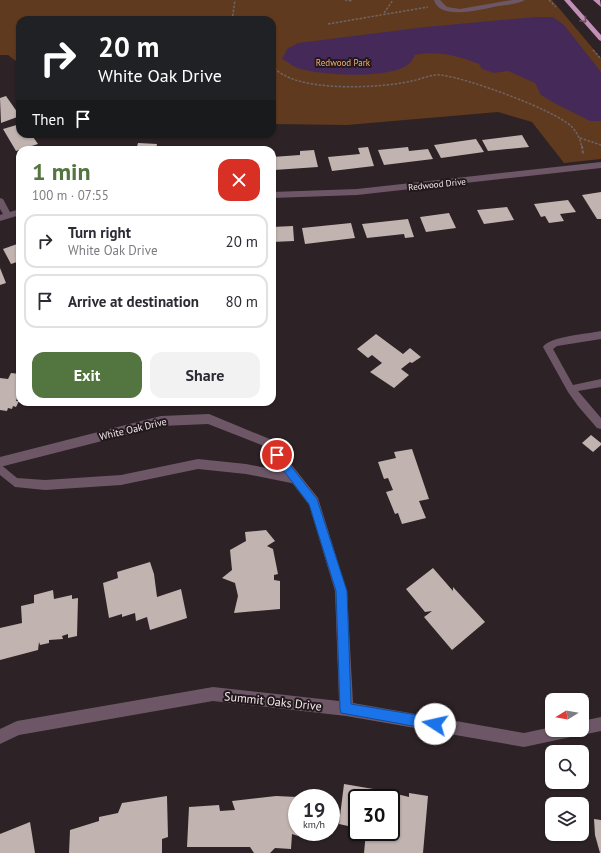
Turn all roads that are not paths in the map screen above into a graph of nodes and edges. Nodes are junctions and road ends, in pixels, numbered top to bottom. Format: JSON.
{"nodes":[{"id":1,"x":522,"y":0,"type":"edge"},
{"id":2,"x":567,"y":0,"type":"edge"},
{"id":3,"x":596,"y":0,"type":"edge"},
{"id":4,"x":439,"y":2,"type":"edge"},
{"id":5,"x":601,"y":5,"type":"edge"},
{"id":6,"x":601,"y":39,"type":"edge"},
{"id":7,"x":601,"y":166,"type":"edge"},
{"id":8,"x":276,"y":195,"type":"edge"},
{"id":9,"x":0,"y":201,"type":"edge"},
{"id":10,"x":16,"y":213,"type":"edge"},
{"id":11,"x":4,"y":217,"type":"edge"},
{"id":12,"x":601,"y":335,"type":"edge"},
{"id":13,"x":601,"y":382,"type":"edge"},
{"id":14,"x":571,"y":389,"type":"junction"},
{"id":15,"x":601,"y":425,"type":"edge"},
{"id":16,"x":0,"y":462,"type":"edge"},
{"id":17,"x":0,"y":469,"type":"edge"},
{"id":18,"x":296,"y":479,"type":"junction"},
{"id":19,"x":346,"y":709,"type":"junction"},
{"id":20,"x":601,"y":724,"type":"edge"},
{"id":21,"x":589,"y":727,"type":"edge"},
{"id":22,"x":545,"y":736,"type":"edge"},
{"id":23,"x":0,"y":737,"type":"edge"}],
"edges":[{"from":1,"to":4,"type":"lane"},
{"from":2,"to":6,"type":"highway","one_way":true},
{"from":3,"to":5,"type":"highway"},
{"from":7,"to":8,"type":"street","name":"Redwood Drive"},
{"from":9,"to":11,"type":"street"},
{"from":10,"to":11,"type":"street"},
{"from":12,"to":14,"type":"lane"},
{"from":13,"to":14,"type":"lane"},
{"from":14,"to":15,"type":"lane"},
{"from":16,"to":18,"type":"street","name":"White Oak Drive"},
{"from":17,"to":18,"type":"lane"},
{"from":18,"to":19,"type":"street","name":"White Oak Drive"},
{"from":19,"to":22,"type":"street","name":"Summit Oaks Drive"},
{"from":19,"to":23,"type":"street","name":"Summit Oaks Drive"},
{"from":20,"to":21,"type":"street"}]}
